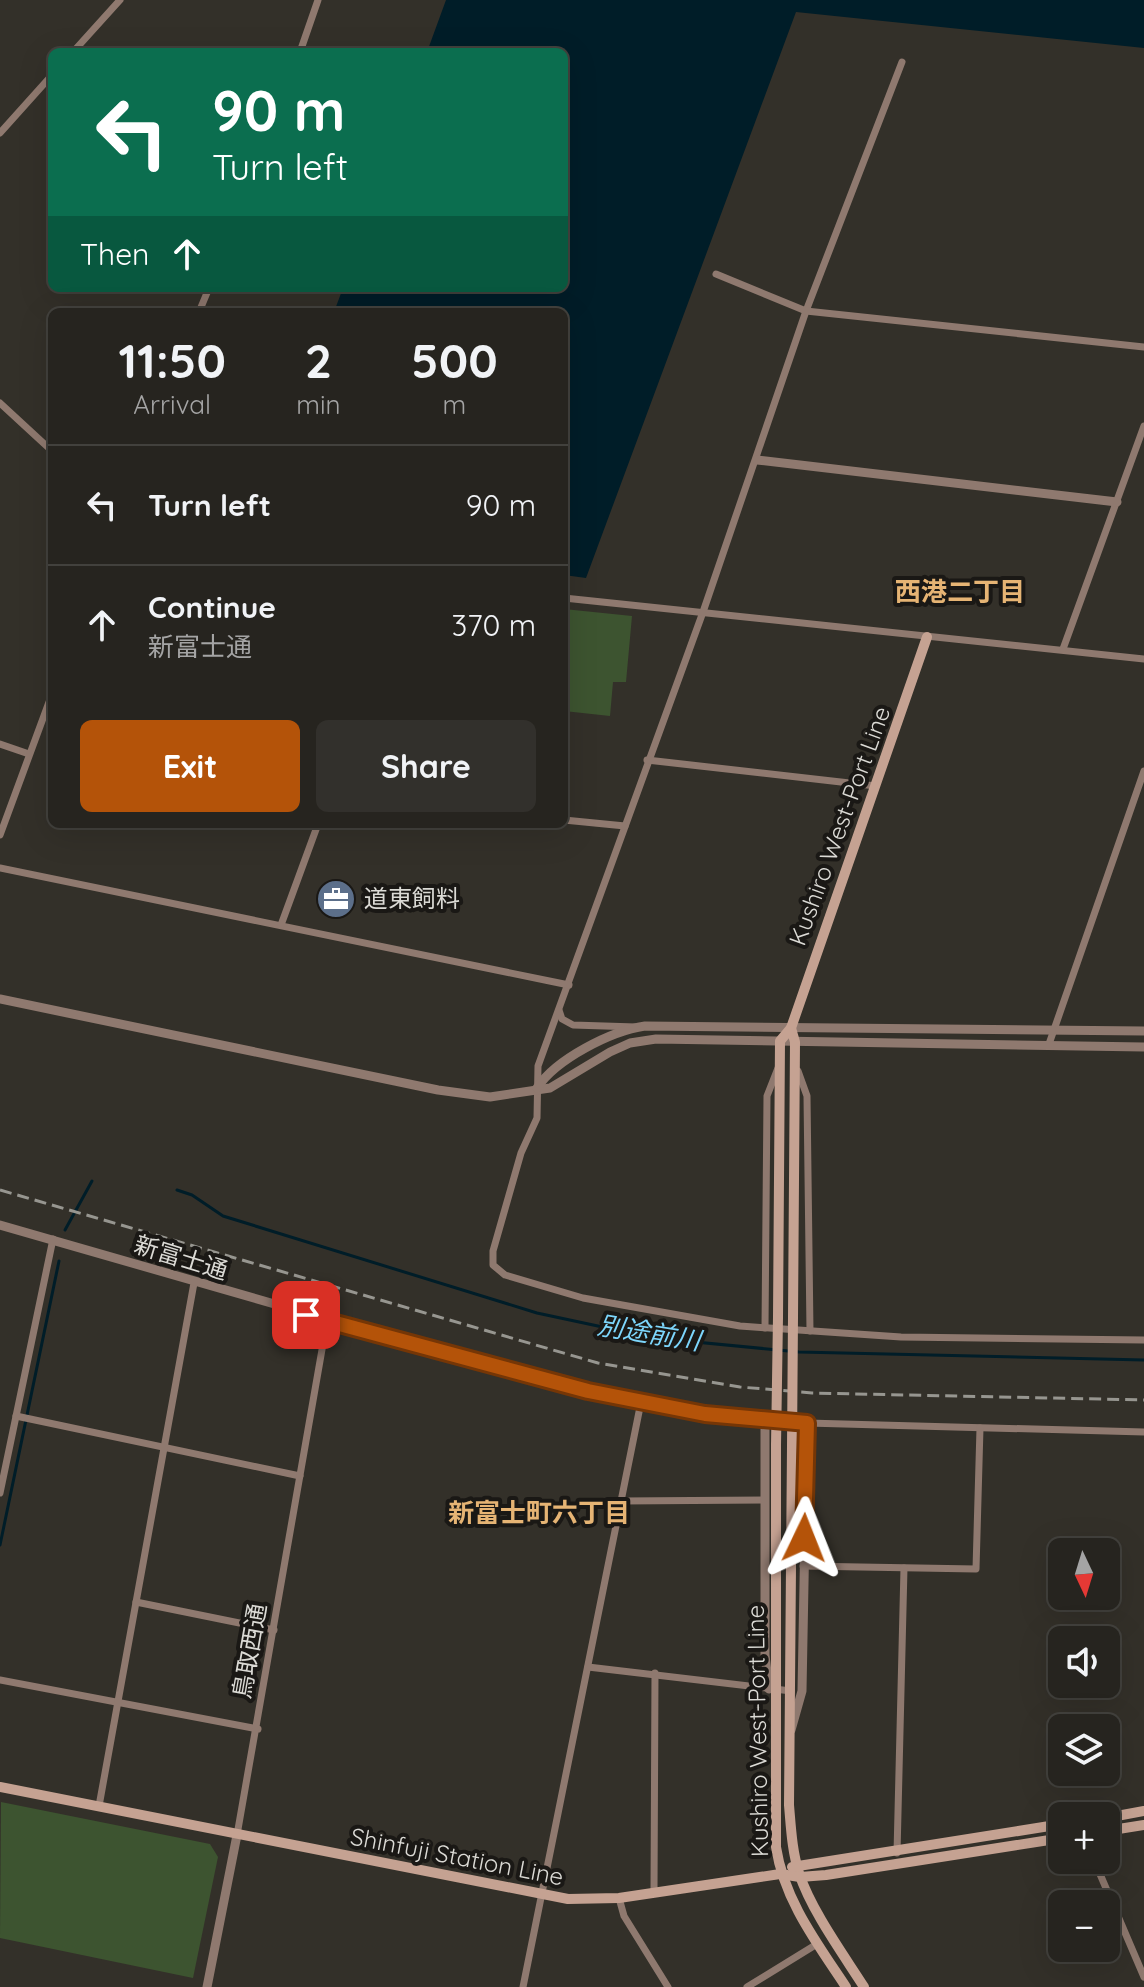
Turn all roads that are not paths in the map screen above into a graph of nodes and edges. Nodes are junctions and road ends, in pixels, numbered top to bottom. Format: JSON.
{"nodes":[{"id":1,"x":120,"y":0,"type":"edge"},
{"id":2,"x":318,"y":0,"type":"edge"},
{"id":3,"x":77,"y":48,"type":"edge"},
{"id":4,"x":301,"y":48,"type":"edge"},
{"id":5,"x":902,"y":62,"type":"dead end"},
{"id":6,"x":48,"y":79,"type":"edge"},
{"id":7,"x":0,"y":133,"type":"edge"},
{"id":8,"x":716,"y":274,"type":"dead end"},
{"id":9,"x":806,"y":311,"type":"junction"},
{"id":10,"x":1144,"y":347,"type":"edge"},
{"id":11,"x":0,"y":403,"type":"edge"},
{"id":12,"x":1144,"y":426,"type":"edge"},
{"id":13,"x":48,"y":447,"type":"edge"},
{"id":14,"x":757,"y":460,"type":"junction"},
{"id":15,"x":1117,"y":502,"type":"junction"},
{"id":16,"x":568,"y":598,"type":"edge"},
{"id":17,"x":703,"y":612,"type":"junction"},
{"id":18,"x":927,"y":637,"type":"junction"},
{"id":19,"x":1063,"y":649,"type":"junction"},
{"id":20,"x":1144,"y":659,"type":"edge"},
{"id":21,"x":48,"y":704,"type":"edge"},
{"id":22,"x":0,"y":744,"type":"edge"},
{"id":23,"x":29,"y":754,"type":"junction"},
{"id":24,"x":647,"y":760,"type":"junction"},
{"id":25,"x":1144,"y":771,"type":"edge"},
{"id":26,"x":876,"y":786,"type":"junction"},
{"id":27,"x":568,"y":820,"type":"edge"},
{"id":28,"x":625,"y":826,"type":"junction"},
{"id":29,"x":317,"y":828,"type":"edge"},
{"id":30,"x":0,"y":835,"type":"edge"},
{"id":31,"x":0,"y":868,"type":"edge"},
{"id":32,"x":281,"y":925,"type":"junction"},
{"id":33,"x":569,"y":985,"type":"junction"},
{"id":34,"x":0,"y":999,"type":"edge"},
{"id":35,"x":559,"y":1010,"type":"junction"},
{"id":36,"x":636,"y":1027,"type":"junction"},
{"id":37,"x":791,"y":1028,"type":"junction"},
{"id":38,"x":1054,"y":1030,"type":"junction"},
{"id":39,"x":1144,"y":1031,"type":"edge"},
{"id":40,"x":780,"y":1041,"type":"junction"},
{"id":41,"x":795,"y":1042,"type":"junction"},
{"id":42,"x":1049,"y":1044,"type":"junction"},
{"id":43,"x":1144,"y":1047,"type":"edge"},
{"id":44,"x":780,"y":1062,"type":"junction"},
{"id":45,"x":795,"y":1063,"type":"junction"},
{"id":46,"x":537,"y":1088,"type":"junction"},
{"id":47,"x":0,"y":1225,"type":"edge"},
{"id":48,"x":53,"y":1239,"type":"junction"},
{"id":49,"x":194,"y":1283,"type":"junction"},
{"id":50,"x":327,"y":1321,"type":"junction"},
{"id":51,"x":351,"y":1326,"type":"joint"},
{"id":52,"x":765,"y":1328,"type":"junction"},
{"id":53,"x":810,"y":1331,"type":"junction"},
{"id":54,"x":1144,"y":1340,"type":"edge"},
{"id":55,"x":641,"y":1402,"type":"junction"},
{"id":56,"x":16,"y":1416,"type":"junction"},
{"id":57,"x":765,"y":1419,"type":"junction"},
{"id":58,"x":807,"y":1423,"type":"junction"},
{"id":59,"x":980,"y":1428,"type":"junction"},
{"id":60,"x":1144,"y":1432,"type":"edge"},
{"id":61,"x":164,"y":1447,"type":"junction"},
{"id":62,"x":4,"y":1448,"type":"edge"},
{"id":63,"x":300,"y":1476,"type":"junction"},
{"id":64,"x":0,"y":1493,"type":"edge"},
{"id":65,"x":765,"y":1500,"type":"junction"},
{"id":66,"x":621,"y":1501,"type":"junction"},
{"id":67,"x":803,"y":1566,"type":"junction"},
{"id":68,"x":904,"y":1568,"type":"junction"},
{"id":69,"x":136,"y":1602,"type":"junction"},
{"id":70,"x":274,"y":1630,"type":"junction"},
{"id":71,"x":588,"y":1667,"type":"junction"},
{"id":72,"x":655,"y":1673,"type":"junction"},
{"id":73,"x":0,"y":1680,"type":"edge"},
{"id":74,"x":772,"y":1689,"type":"junction"},
{"id":75,"x":791,"y":1691,"type":"junction"},
{"id":76,"x":118,"y":1702,"type":"junction"},
{"id":77,"x":258,"y":1729,"type":"junction"},
{"id":78,"x":790,"y":1733,"type":"junction"},
{"id":79,"x":0,"y":1787,"type":"edge"},
{"id":80,"x":99,"y":1806,"type":"junction"},
{"id":81,"x":1144,"y":1811,"type":"edge"},
{"id":82,"x":1120,"y":1815,"type":"edge"},
{"id":83,"x":1144,"y":1825,"type":"edge"},
{"id":84,"x":1048,"y":1826,"type":"edge"},
{"id":85,"x":1120,"y":1829,"type":"edge"},
{"id":86,"x":237,"y":1835,"type":"junction"},
{"id":87,"x":1048,"y":1840,"type":"edge"},
{"id":88,"x":897,"y":1851,"type":"junction"},
{"id":89,"x":897,"y":1863,"type":"junction"},
{"id":90,"x":797,"y":1865,"type":"junction"},
{"id":91,"x":780,"y":1874,"type":"junction"},
{"id":92,"x":1100,"y":1874,"type":"edge"},
{"id":93,"x":800,"y":1877,"type":"junction"},
{"id":94,"x":654,"y":1893,"type":"junction"},
{"id":95,"x":542,"y":1896,"type":"junction"},
{"id":96,"x":619,"y":1898,"type":"junction"},
{"id":97,"x":817,"y":1944,"type":"junction"},
{"id":98,"x":1144,"y":1977,"type":"edge"},
{"id":99,"x":207,"y":1987,"type":"edge"},
{"id":100,"x":523,"y":1987,"type":"edge"},
{"id":101,"x":668,"y":1987,"type":"edge"},
{"id":102,"x":747,"y":1987,"type":"edge"},
{"id":103,"x":846,"y":1987,"type":"edge"},
{"id":104,"x":864,"y":1987,"type":"edge"}],
"edges":[{"from":1,"to":3,"type":"street"},
{"from":2,"to":4,"type":"street"},
{"from":5,"to":9,"type":"street"},
{"from":6,"to":7,"type":"street"},
{"from":8,"to":9,"type":"street"},
{"from":9,"to":10,"type":"street"},
{"from":9,"to":14,"type":"street"},
{"from":11,"to":13,"type":"street"},
{"from":12,"to":15,"type":"street"},
{"from":14,"to":15,"type":"street"},
{"from":14,"to":17,"type":"street"},
{"from":15,"to":19,"type":"street"},
{"from":16,"to":17,"type":"street"},
{"from":17,"to":18,"type":"street"},
{"from":17,"to":24,"type":"street"},
{"from":18,"to":19,"type":"street"},
{"from":18,"to":26,"type":"main road","name":"Kushiro West-Port Line"},
{"from":19,"to":20,"type":"street"},
{"from":21,"to":23,"type":"street"},
{"from":22,"to":23,"type":"street"},
{"from":23,"to":30,"type":"street"},
{"from":24,"to":26,"type":"street"},
{"from":24,"to":28,"type":"street"},
{"from":25,"to":38,"type":"street"},
{"from":26,"to":37,"type":"main road","name":"Kushiro West-Port Line"},
{"from":27,"to":28,"type":"street"},
{"from":28,"to":33,"type":"street"},
{"from":29,"to":32,"type":"street"},
{"from":31,"to":32,"type":"street"},
{"from":32,"to":33,"type":"street"},
{"from":33,"to":35,"type":"street"},
{"from":34,"to":46,"type":"street"},
{"from":35,"to":36,"type":"street"},
{"from":35,"to":46,"type":"street"},
{"from":36,"to":37,"type":"street"},
{"from":36,"to":46,"type":"street"},
{"from":37,"to":38,"type":"street"},
{"from":37,"to":40,"type":"main road","name":"Kushiro West-Port Line"},
{"from":37,"to":41,"type":"main road"},
{"from":38,"to":39,"type":"street"},
{"from":38,"to":42,"type":"street"},
{"from":40,"to":41,"type":"street"},
{"from":40,"to":44,"type":"main road"},
{"from":40,"to":46,"type":"street"},
{"from":41,"to":42,"type":"street"},
{"from":41,"to":45,"type":"main road"},
{"from":42,"to":43,"type":"street"},
{"from":44,"to":52,"type":"street"},
{"from":44,"to":74,"type":"main road","name":"Kushiro West-Port Line","bridge":true},
{"from":45,"to":53,"type":"street"},
{"from":45,"to":75,"type":"main road","name":"Kushiro West-Port Line","bridge":true},
{"from":46,"to":52,"type":"street"},
{"from":47,"to":48,"type":"street","name":"新富士通"},
{"from":48,"to":49,"type":"street","name":"新富士通"},
{"from":48,"to":56,"type":"street"},
{"from":49,"to":50,"type":"street","name":"新富士通"},
{"from":49,"to":61,"type":"street"},
{"from":50,"to":51,"type":"street","name":"新富士通"},
{"from":50,"to":63,"type":"street","name":"鳥取西通"},
{"from":51,"to":55,"type":"street"},
{"from":52,"to":53,"type":"street"},
{"from":53,"to":54,"type":"street"},
{"from":55,"to":57,"type":"street"},
{"from":55,"to":66,"type":"street"},
{"from":56,"to":61,"type":"street"},
{"from":56,"to":62,"type":"street"},
{"from":57,"to":58,"type":"street"},
{"from":57,"to":65,"type":"street"},
{"from":58,"to":59,"type":"street"},
{"from":58,"to":67,"type":"street"},
{"from":59,"to":60,"type":"street"},
{"from":59,"to":68,"type":"street"},
{"from":61,"to":63,"type":"street"},
{"from":61,"to":69,"type":"street"},
{"from":62,"to":64,"type":"street"},
{"from":63,"to":70,"type":"street","name":"鳥取西通"},
{"from":65,"to":66,"type":"street"},
{"from":65,"to":74,"type":"street"},
{"from":66,"to":71,"type":"street"},
{"from":67,"to":68,"type":"street"},
{"from":67,"to":78,"type":"street"},
{"from":68,"to":88,"type":"street"},
{"from":69,"to":70,"type":"street"},
{"from":69,"to":76,"type":"street"},
{"from":70,"to":77,"type":"street","name":"鳥取西通"},
{"from":71,"to":72,"type":"street"},
{"from":71,"to":95,"type":"street"},
{"from":72,"to":74,"type":"street"},
{"from":72,"to":94,"type":"street"},
{"from":73,"to":76,"type":"street"},
{"from":74,"to":75,"type":"street"},
{"from":74,"to":91,"type":"main road","name":"Kushiro West-Port Line"},
{"from":75,"to":78,"type":"main road","name":"Kushiro West-Port Line"},
{"from":76,"to":77,"type":"street"},
{"from":76,"to":80,"type":"street"},
{"from":77,"to":86,"type":"street","name":"鳥取西通"},
{"from":78,"to":90,"type":"main road","name":"Kushiro West-Port Line"},
{"from":79,"to":80,"type":"main road","name":"Shinfuji Station Line"},
{"from":80,"to":86,"type":"main road","name":"Shinfuji Station Line"},
{"from":81,"to":82,"type":"main road"},
{"from":83,"to":85,"type":"main road"},
{"from":84,"to":88,"type":"main road","name":"Kushiro West-Port Line"},
{"from":86,"to":95,"type":"main road","name":"Shinfuji Station Line"},
{"from":86,"to":99,"type":"street","name":"鳥取西通"},
{"from":87,"to":89,"type":"main road","name":"Kushiro West-Port Line"},
{"from":88,"to":89,"type":"street"},
{"from":88,"to":90,"type":"main road","name":"Kushiro West-Port Line"},
{"from":89,"to":93,"type":"main road","name":"Kushiro West-Port Line"},
{"from":90,"to":91,"type":"main road","name":"Kushiro West-Port Line"},
{"from":90,"to":93,"type":"main road","name":"Kushiro West-Port Line"},
{"from":91,"to":93,"type":"main road","name":"Kushiro West-Port Line"},
{"from":91,"to":94,"type":"main road","name":"Shinfuji Station Line"},
{"from":91,"to":97,"type":"main road"},
{"from":92,"to":98,"type":"street"},
{"from":93,"to":104,"type":"main road"},
{"from":94,"to":96,"type":"main road","name":"Shinfuji Station Line"},
{"from":95,"to":96,"type":"main road","name":"Shinfuji Station Line"},
{"from":95,"to":100,"type":"street"},
{"from":96,"to":101,"type":"street"},
{"from":97,"to":102,"type":"street"},
{"from":97,"to":103,"type":"main road"}]}
